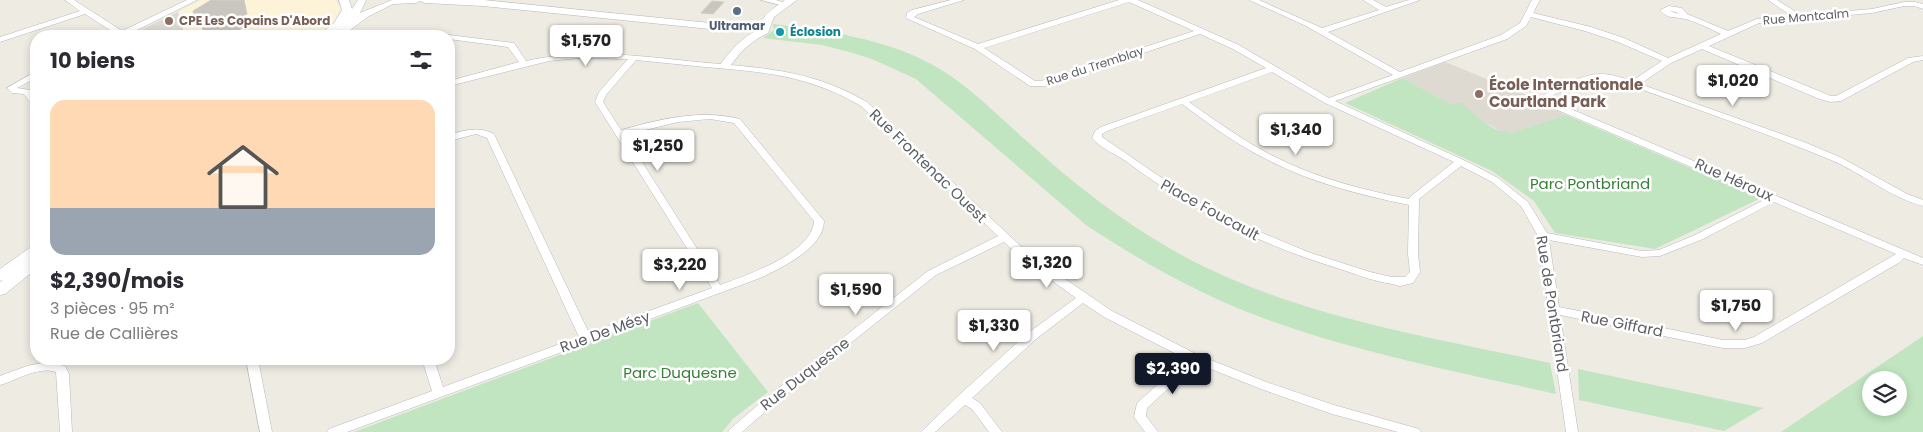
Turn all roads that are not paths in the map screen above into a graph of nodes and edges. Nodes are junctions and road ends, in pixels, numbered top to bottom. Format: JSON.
{"nodes":[{"id":1,"x":69,"y":0,"type":"edge"},
{"id":2,"x":193,"y":0,"type":"edge"},
{"id":3,"x":344,"y":0,"type":"edge"},
{"id":4,"x":361,"y":0,"type":"edge"},
{"id":5,"x":416,"y":0,"type":"edge"},
{"id":6,"x":425,"y":0,"type":"edge"},
{"id":7,"x":467,"y":0,"type":"edge"},
{"id":8,"x":766,"y":0,"type":"edge"},
{"id":9,"x":960,"y":0,"type":"edge"},
{"id":10,"x":1127,"y":0,"type":"edge"},
{"id":11,"x":1132,"y":0,"type":"edge"},
{"id":12,"x":1253,"y":0,"type":"edge"},
{"id":13,"x":1367,"y":0,"type":"edge"},
{"id":14,"x":1416,"y":0,"type":"edge"},
{"id":15,"x":1536,"y":0,"type":"edge"},
{"id":16,"x":1772,"y":0,"type":"edge"},
{"id":17,"x":395,"y":2,"type":"edge"},
{"id":18,"x":784,"y":2,"type":"edge"},
{"id":19,"x":483,"y":3,"type":"junction"},
{"id":20,"x":1923,"y":7,"type":"edge"},
{"id":21,"x":1386,"y":10,"type":"junction"},
{"id":22,"x":86,"y":11,"type":"junction"},
{"id":23,"x":1529,"y":14,"type":"junction"},
{"id":24,"x":1684,"y":15,"type":"dead end"},
{"id":25,"x":1798,"y":16,"type":"junction"},
{"id":26,"x":113,"y":30,"type":"edge"},
{"id":27,"x":134,"y":30,"type":"edge"},
{"id":28,"x":333,"y":30,"type":"edge"},
{"id":29,"x":335,"y":30,"type":"edge"},
{"id":30,"x":338,"y":30,"type":"edge"},
{"id":31,"x":752,"y":30,"type":"junction"},
{"id":32,"x":1201,"y":30,"type":"junction"},
{"id":33,"x":1322,"y":31,"type":"junction"},
{"id":34,"x":1728,"y":34,"type":"junction"},
{"id":35,"x":455,"y":38,"type":"edge"},
{"id":36,"x":0,"y":40,"type":"edge"},
{"id":37,"x":1701,"y":45,"type":"junction"},
{"id":38,"x":978,"y":47,"type":"junction"},
{"id":39,"x":738,"y":48,"type":"joint"},
{"id":40,"x":634,"y":57,"type":"junction"},
{"id":41,"x":1923,"y":58,"type":"edge"},
{"id":42,"x":1668,"y":61,"type":"junction"},
{"id":43,"x":524,"y":64,"type":"junction"},
{"id":44,"x":725,"y":66,"type":"junction"},
{"id":45,"x":1272,"y":68,"type":"junction"},
{"id":46,"x":1398,"y":74,"type":"junction"},
{"id":47,"x":30,"y":78,"type":"edge"},
{"id":48,"x":455,"y":81,"type":"edge"},
{"id":49,"x":1632,"y":85,"type":"junction"},
{"id":50,"x":30,"y":95,"type":"edge"},
{"id":51,"x":1328,"y":101,"type":"junction"},
{"id":52,"x":1184,"y":102,"type":"junction"},
{"id":53,"x":619,"y":134,"type":"junction"},
{"id":54,"x":455,"y":137,"type":"edge"},
{"id":55,"x":1460,"y":162,"type":"junction"},
{"id":56,"x":1774,"y":198,"type":"junction"},
{"id":57,"x":1412,"y":203,"type":"junction"},
{"id":58,"x":1923,"y":203,"type":"edge"},
{"id":59,"x":1543,"y":236,"type":"junction"},
{"id":60,"x":1004,"y":238,"type":"junction"},
{"id":61,"x":1903,"y":253,"type":"junction"},
{"id":62,"x":30,"y":254,"type":"edge"},
{"id":63,"x":1923,"y":262,"type":"edge"},
{"id":64,"x":30,"y":267,"type":"edge"},
{"id":65,"x":0,"y":276,"type":"edge"},
{"id":66,"x":0,"y":290,"type":"edge"},
{"id":67,"x":718,"y":290,"type":"junction"},
{"id":68,"x":1083,"y":298,"type":"junction"},
{"id":69,"x":1555,"y":310,"type":"junction"},
{"id":70,"x":586,"y":339,"type":"junction"},
{"id":71,"x":1194,"y":358,"type":"junction"},
{"id":72,"x":253,"y":365,"type":"edge"},
{"id":73,"x":430,"y":365,"type":"edge"},
{"id":74,"x":0,"y":381,"type":"edge"},
{"id":75,"x":439,"y":394,"type":"junction"},
{"id":76,"x":963,"y":398,"type":"junction"},
{"id":77,"x":66,"y":432,"type":"edge"},
{"id":78,"x":266,"y":432,"type":"edge"},
{"id":79,"x":333,"y":432,"type":"edge"},
{"id":80,"x":734,"y":432,"type":"edge"},
{"id":81,"x":927,"y":432,"type":"edge"},
{"id":82,"x":996,"y":432,"type":"edge"},
{"id":83,"x":1152,"y":432,"type":"edge"},
{"id":84,"x":1415,"y":432,"type":"edge"},
{"id":85,"x":1572,"y":432,"type":"edge"}],
"edges":[{"from":1,"to":22,"type":"street"},
{"from":2,"to":27,"type":"street"},
{"from":3,"to":28,"type":"street"},
{"from":4,"to":17,"type":"street"},
{"from":4,"to":29,"type":"street"},
{"from":5,"to":17,"type":"street"},
{"from":6,"to":19,"type":"street"},
{"from":7,"to":19,"type":"street"},
{"from":8,"to":18,"type":"street"},
{"from":9,"to":38,"type":"street","name":"Rue du Tremblay"},
{"from":10,"to":38,"type":"street"},
{"from":11,"to":32,"type":"street","name":"Rue de Pontbriand"},
{"from":12,"to":33,"type":"street"},
{"from":13,"to":21,"type":"street"},
{"from":14,"to":21,"type":"street"},
{"from":15,"to":23,"type":"street"},
{"from":16,"to":25,"type":"street"},
{"from":17,"to":30,"type":"street"},
{"from":18,"to":31,"type":"street"},
{"from":19,"to":31,"type":"street"},
{"from":20,"to":25,"type":"street","name":"Rue Montcalm"},
{"from":21,"to":33,"type":"street"},
{"from":22,"to":26,"type":"street"},
{"from":22,"to":36,"type":"street"},
{"from":23,"to":42,"type":"street"},
{"from":23,"to":46,"type":"street"},
{"from":24,"to":34,"type":"street"},
{"from":25,"to":34,"type":"street","name":"Rue Montcalm"},
{"from":31,"to":39,"type":"street"},
{"from":32,"to":38,"type":"street","name":"Rue du Tremblay"},
{"from":32,"to":45,"type":"street","name":"Rue de Pontbriand"},
{"from":33,"to":46,"type":"street"},
{"from":34,"to":37,"type":"street","name":"Rue Montcalm"},
{"from":35,"to":43,"type":"street"},
{"from":37,"to":41,"type":"street"},
{"from":37,"to":42,"type":"street","name":"Rue Montcalm"},
{"from":39,"to":44,"type":"street"},
{"from":40,"to":43,"type":"street","name":"Rue Frontenac Ouest"},
{"from":40,"to":44,"type":"street","name":"Rue Frontenac Ouest"},
{"from":40,"to":53,"type":"street"},
{"from":42,"to":49,"type":"street","name":"Rue Montcalm"},
{"from":43,"to":48,"type":"street","name":"Rue Frontenac Ouest"},
{"from":44,"to":60,"type":"street","name":"Rue Frontenac Ouest"},
{"from":45,"to":51,"type":"street","name":"Rue de Pontbriand"},
{"from":45,"to":52,"type":"street","name":"Place Foucault"},
{"from":46,"to":51,"type":"street"},
{"from":47,"to":50,"type":"street"},
{"from":49,"to":56,"type":"street","name":"Rue Héroux"},
{"from":49,"to":58,"type":"street"},
{"from":51,"to":55,"type":"street","name":"Rue de Pontbriand"},
{"from":52,"to":57,"type":"street"},
{"from":52,"to":57,"type":"street","name":"Place Foucault"},
{"from":53,"to":67,"type":"street"},
{"from":53,"to":67,"type":"street","name":"Rue De Mésy"},
{"from":54,"to":70,"type":"street"},
{"from":55,"to":57,"type":"street"},
{"from":55,"to":59,"type":"street","name":"Rue de Pontbriand"},
{"from":56,"to":59,"type":"street"},
{"from":56,"to":61,"type":"street","name":"Rue Héroux"},
{"from":59,"to":69,"type":"street","name":"Rue de Pontbriand"},
{"from":60,"to":68,"type":"street","name":"Rue Frontenac Ouest"},
{"from":60,"to":80,"type":"street","name":"Rue Duquesne"},
{"from":61,"to":63,"type":"street","name":"Rue Héroux"},
{"from":61,"to":69,"type":"street","name":"Rue Giffard"},
{"from":62,"to":65,"type":"street"},
{"from":64,"to":66,"type":"street"},
{"from":67,"to":70,"type":"street","name":"Rue De Mésy"},
{"from":68,"to":71,"type":"street","name":"Rue Frontenac Ouest"},
{"from":68,"to":76,"type":"street"},
{"from":69,"to":85,"type":"street","name":"Rue de Pontbriand"},
{"from":70,"to":75,"type":"street","name":"Rue De Mésy"},
{"from":71,"to":83,"type":"street"},
{"from":71,"to":84,"type":"street","name":"Rue Frontenac Ouest"},
{"from":72,"to":78,"type":"street"},
{"from":73,"to":75,"type":"street"},
{"from":74,"to":77,"type":"street"},
{"from":75,"to":79,"type":"street","name":"Rue De Mésy"},
{"from":76,"to":81,"type":"street"},
{"from":76,"to":82,"type":"street"}]}
